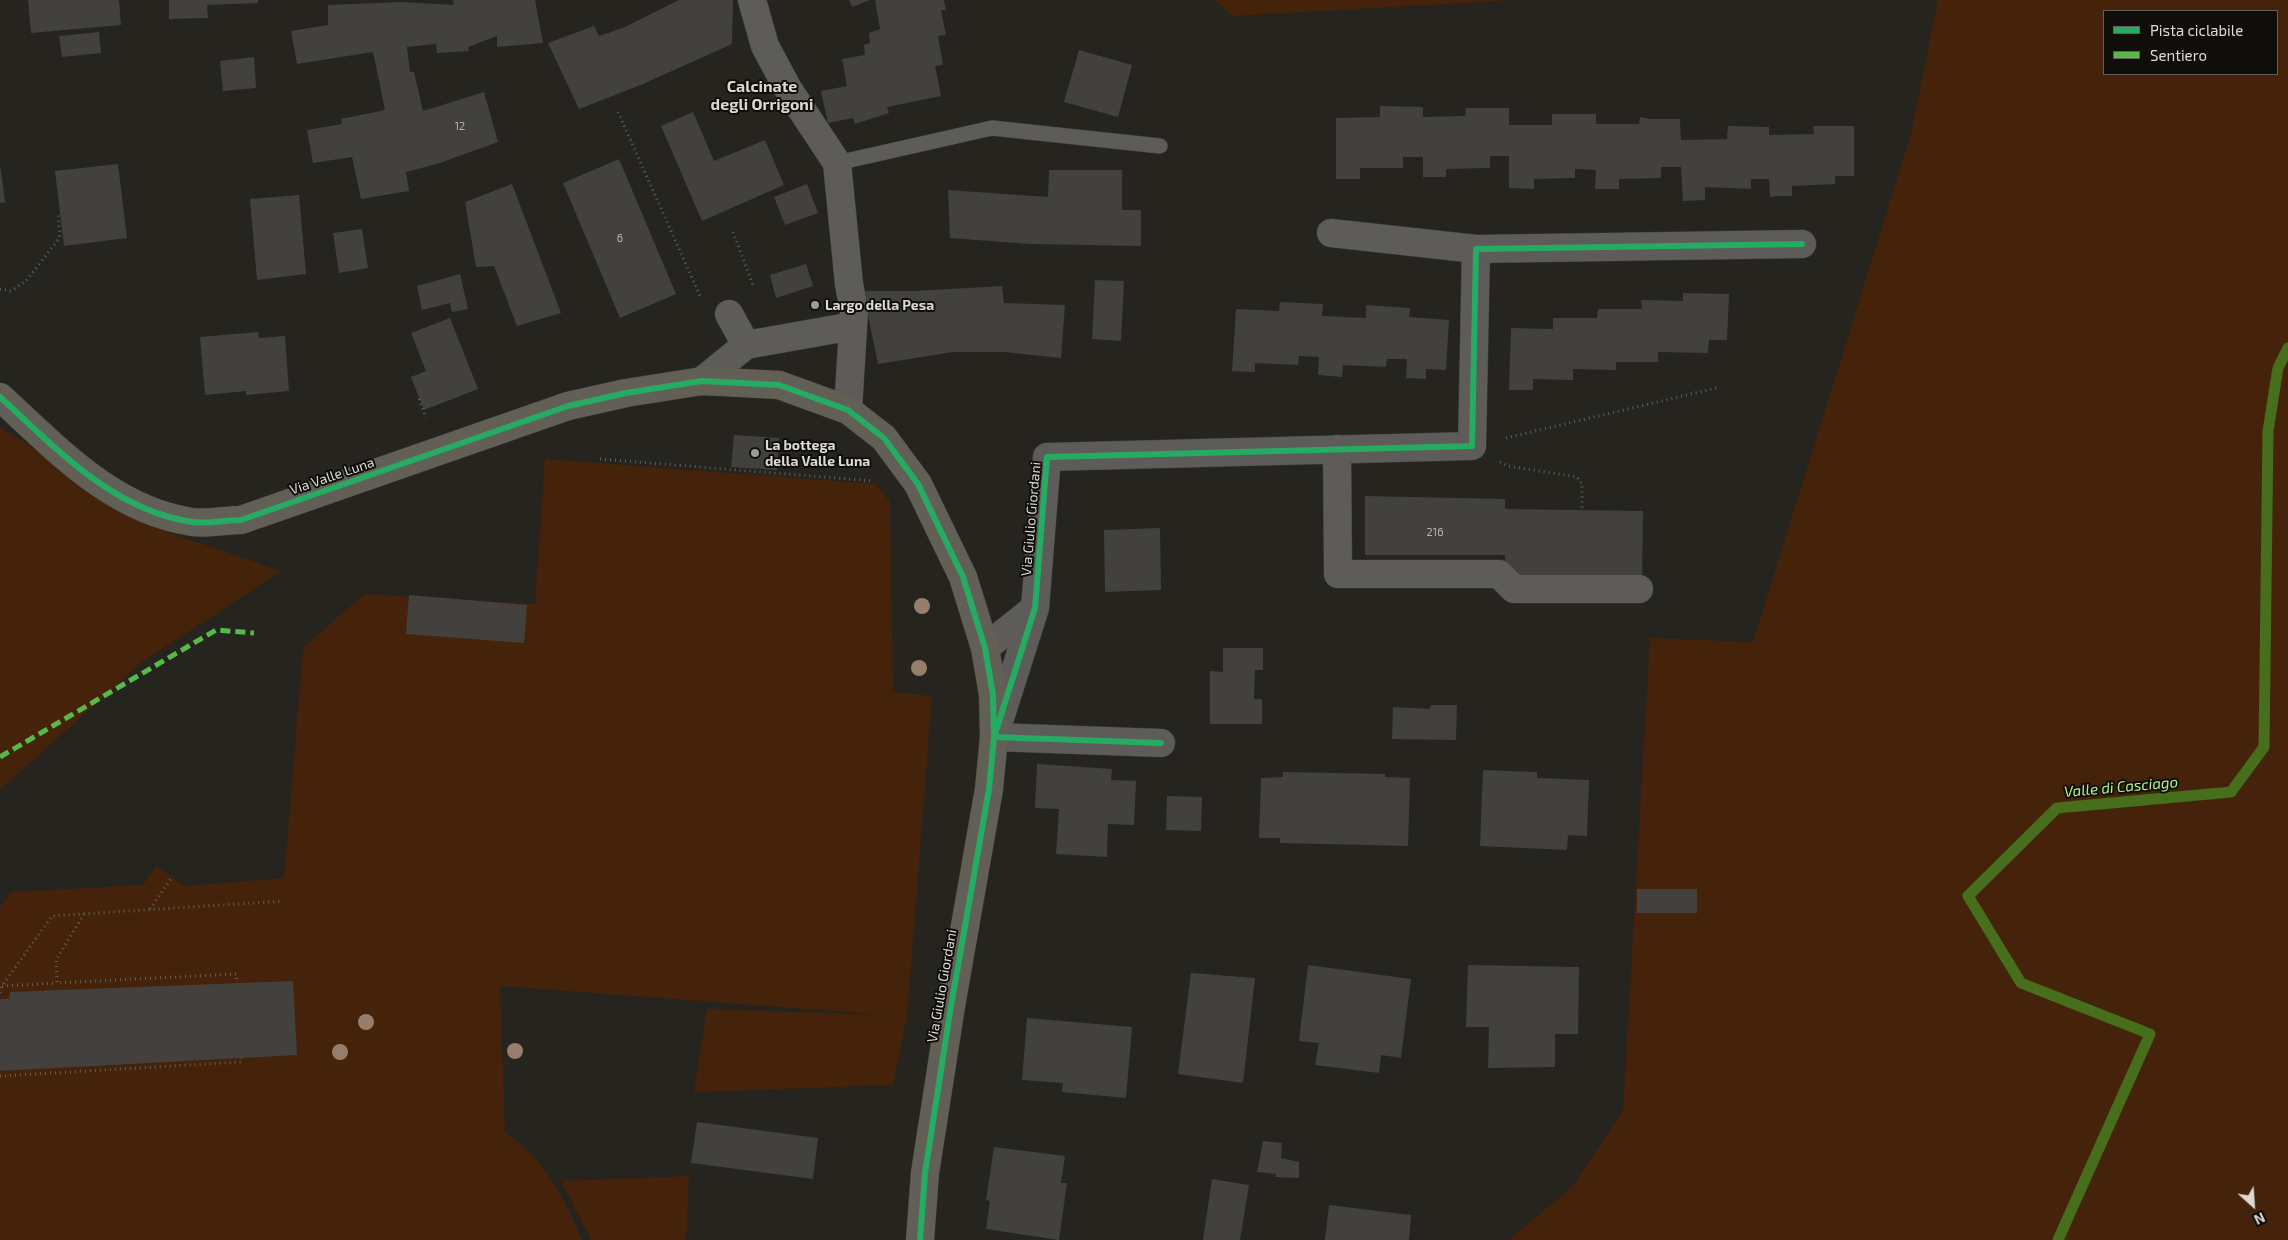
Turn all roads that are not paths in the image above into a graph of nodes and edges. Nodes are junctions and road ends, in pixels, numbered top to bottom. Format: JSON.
{"nodes":[{"id":1,"x":752,"y":0,"type":"edge"},
{"id":2,"x":1160,"y":146,"type":"dead end"},
{"id":3,"x":837,"y":163,"type":"junction"},
{"id":4,"x":1331,"y":233,"type":"dead end"},
{"id":5,"x":1802,"y":244,"type":"dead end"},
{"id":6,"x":1476,"y":249,"type":"junction"},
{"id":7,"x":729,"y":314,"type":"dead end"},
{"id":8,"x":853,"y":326,"type":"junction"},
{"id":9,"x":746,"y":345,"type":"junction"},
{"id":10,"x":702,"y":381,"type":"junction"},
{"id":11,"x":0,"y":397,"type":"edge"},
{"id":12,"x":848,"y":410,"type":"junction"},
{"id":13,"x":1337,"y":449,"type":"junction"},
{"id":14,"x":1639,"y":589,"type":"dead end"},
{"id":15,"x":1035,"y":608,"type":"junction"},
{"id":16,"x":985,"y":648,"type":"junction"},
{"id":17,"x":994,"y":736,"type":"junction"},
{"id":18,"x":1161,"y":743,"type":"dead end"},
{"id":19,"x":920,"y":1240,"type":"edge"}],
"edges":[{"from":1,"to":3,"type":"street"},
{"from":2,"to":3,"type":"lane"},
{"from":3,"to":8,"type":"street"},
{"from":4,"to":6,"type":"street"},
{"from":5,"to":6,"type":"street"},
{"from":6,"to":13,"type":"street"},
{"from":7,"to":9,"type":"street"},
{"from":8,"to":9,"type":"street"},
{"from":8,"to":12,"type":"street"},
{"from":9,"to":10,"type":"street"},
{"from":10,"to":11,"type":"street","name":"Via Valle Luna"},
{"from":10,"to":12,"type":"street"},
{"from":12,"to":16,"type":"street","name":"Via Giulio Giordani"},
{"from":13,"to":14,"type":"street"},
{"from":13,"to":15,"type":"street","name":"Via Giulio Giordani"},
{"from":15,"to":16,"type":"street"},
{"from":15,"to":17,"type":"street","name":"Via Giulio Giordani"},
{"from":16,"to":17,"type":"street","name":"Via Giulio Giordani"},
{"from":17,"to":18,"type":"street"},
{"from":17,"to":19,"type":"street","name":"Via Giulio Giordani"}]}
